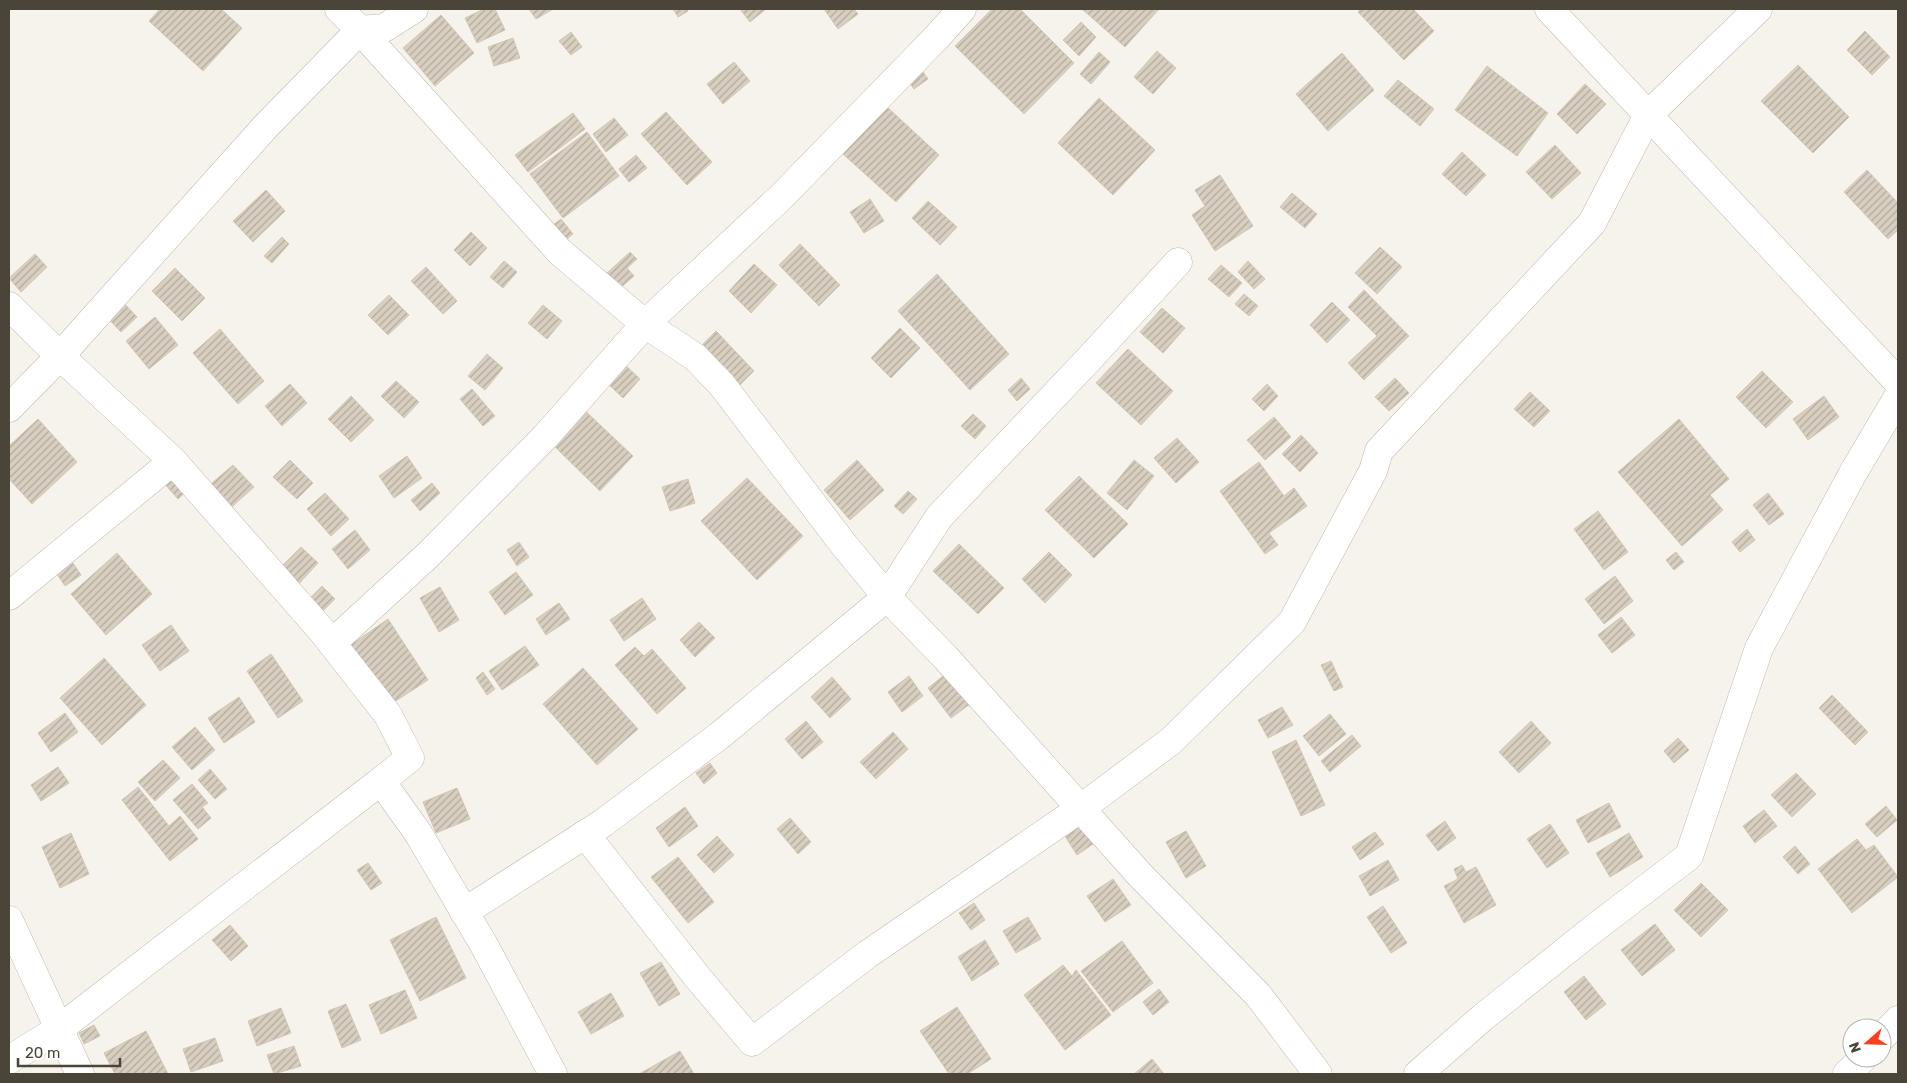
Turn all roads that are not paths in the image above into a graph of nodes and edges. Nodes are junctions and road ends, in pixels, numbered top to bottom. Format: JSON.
{"nodes":[{"id":1,"x":339,"y":9,"type":"edge"},
{"id":2,"x":414,"y":9,"type":"edge"},
{"id":3,"x":962,"y":9,"type":"edge"},
{"id":4,"x":1549,"y":9,"type":"edge"},
{"id":5,"x":1758,"y":9,"type":"edge"},
{"id":6,"x":360,"y":30,"type":"junction"},
{"id":7,"x":1648,"y":114,"type":"junction"},
{"id":8,"x":1178,"y":262,"type":"dead end"},
{"id":9,"x":9,"y":306,"type":"edge"},
{"id":10,"x":644,"y":324,"type":"junction"},
{"id":11,"x":60,"y":356,"type":"junction"},
{"id":12,"x":1898,"y":382,"type":"edge"},
{"id":13,"x":1898,"y":397,"type":"edge"},
{"id":14,"x":9,"y":408,"type":"edge"},
{"id":15,"x":173,"y":461,"type":"junction"},
{"id":16,"x":9,"y":596,"type":"edge"},
{"id":17,"x":887,"y":598,"type":"junction"},
{"id":18,"x":332,"y":643,"type":"junction"},
{"id":19,"x":381,"y":781,"type":"junction"},
{"id":20,"x":1080,"y":809,"type":"junction"},
{"id":21,"x":585,"y":834,"type":"junction"},
{"id":22,"x":464,"y":912,"type":"junction"},
{"id":23,"x":9,"y":920,"type":"edge"},
{"id":24,"x":59,"y":1029,"type":"junction"},
{"id":25,"x":9,"y":1060,"type":"edge"},
{"id":26,"x":80,"y":1074,"type":"edge"},
{"id":27,"x":553,"y":1074,"type":"edge"},
{"id":28,"x":1318,"y":1074,"type":"edge"},
{"id":29,"x":1418,"y":1074,"type":"edge"}],
"edges":[{"from":1,"to":6,"type":"street"},
{"from":2,"to":6,"type":"street"},
{"from":3,"to":10,"type":"street"},
{"from":4,"to":7,"type":"street"},
{"from":5,"to":7,"type":"street"},
{"from":6,"to":10,"type":"street"},
{"from":6,"to":11,"type":"street"},
{"from":7,"to":12,"type":"street"},
{"from":7,"to":20,"type":"street"},
{"from":8,"to":17,"type":"street"},
{"from":9,"to":11,"type":"street"},
{"from":10,"to":17,"type":"street"},
{"from":10,"to":18,"type":"street"},
{"from":11,"to":14,"type":"street"},
{"from":11,"to":15,"type":"street"},
{"from":13,"to":29,"type":"street"},
{"from":15,"to":16,"type":"street"},
{"from":15,"to":18,"type":"street"},
{"from":17,"to":20,"type":"street"},
{"from":17,"to":21,"type":"street"},
{"from":18,"to":19,"type":"street"},
{"from":19,"to":22,"type":"street"},
{"from":19,"to":24,"type":"street"},
{"from":20,"to":21,"type":"street"},
{"from":20,"to":28,"type":"street"},
{"from":21,"to":22,"type":"street"},
{"from":22,"to":27,"type":"street"},
{"from":23,"to":24,"type":"street"},
{"from":24,"to":25,"type":"street"},
{"from":24,"to":26,"type":"street"}]}
